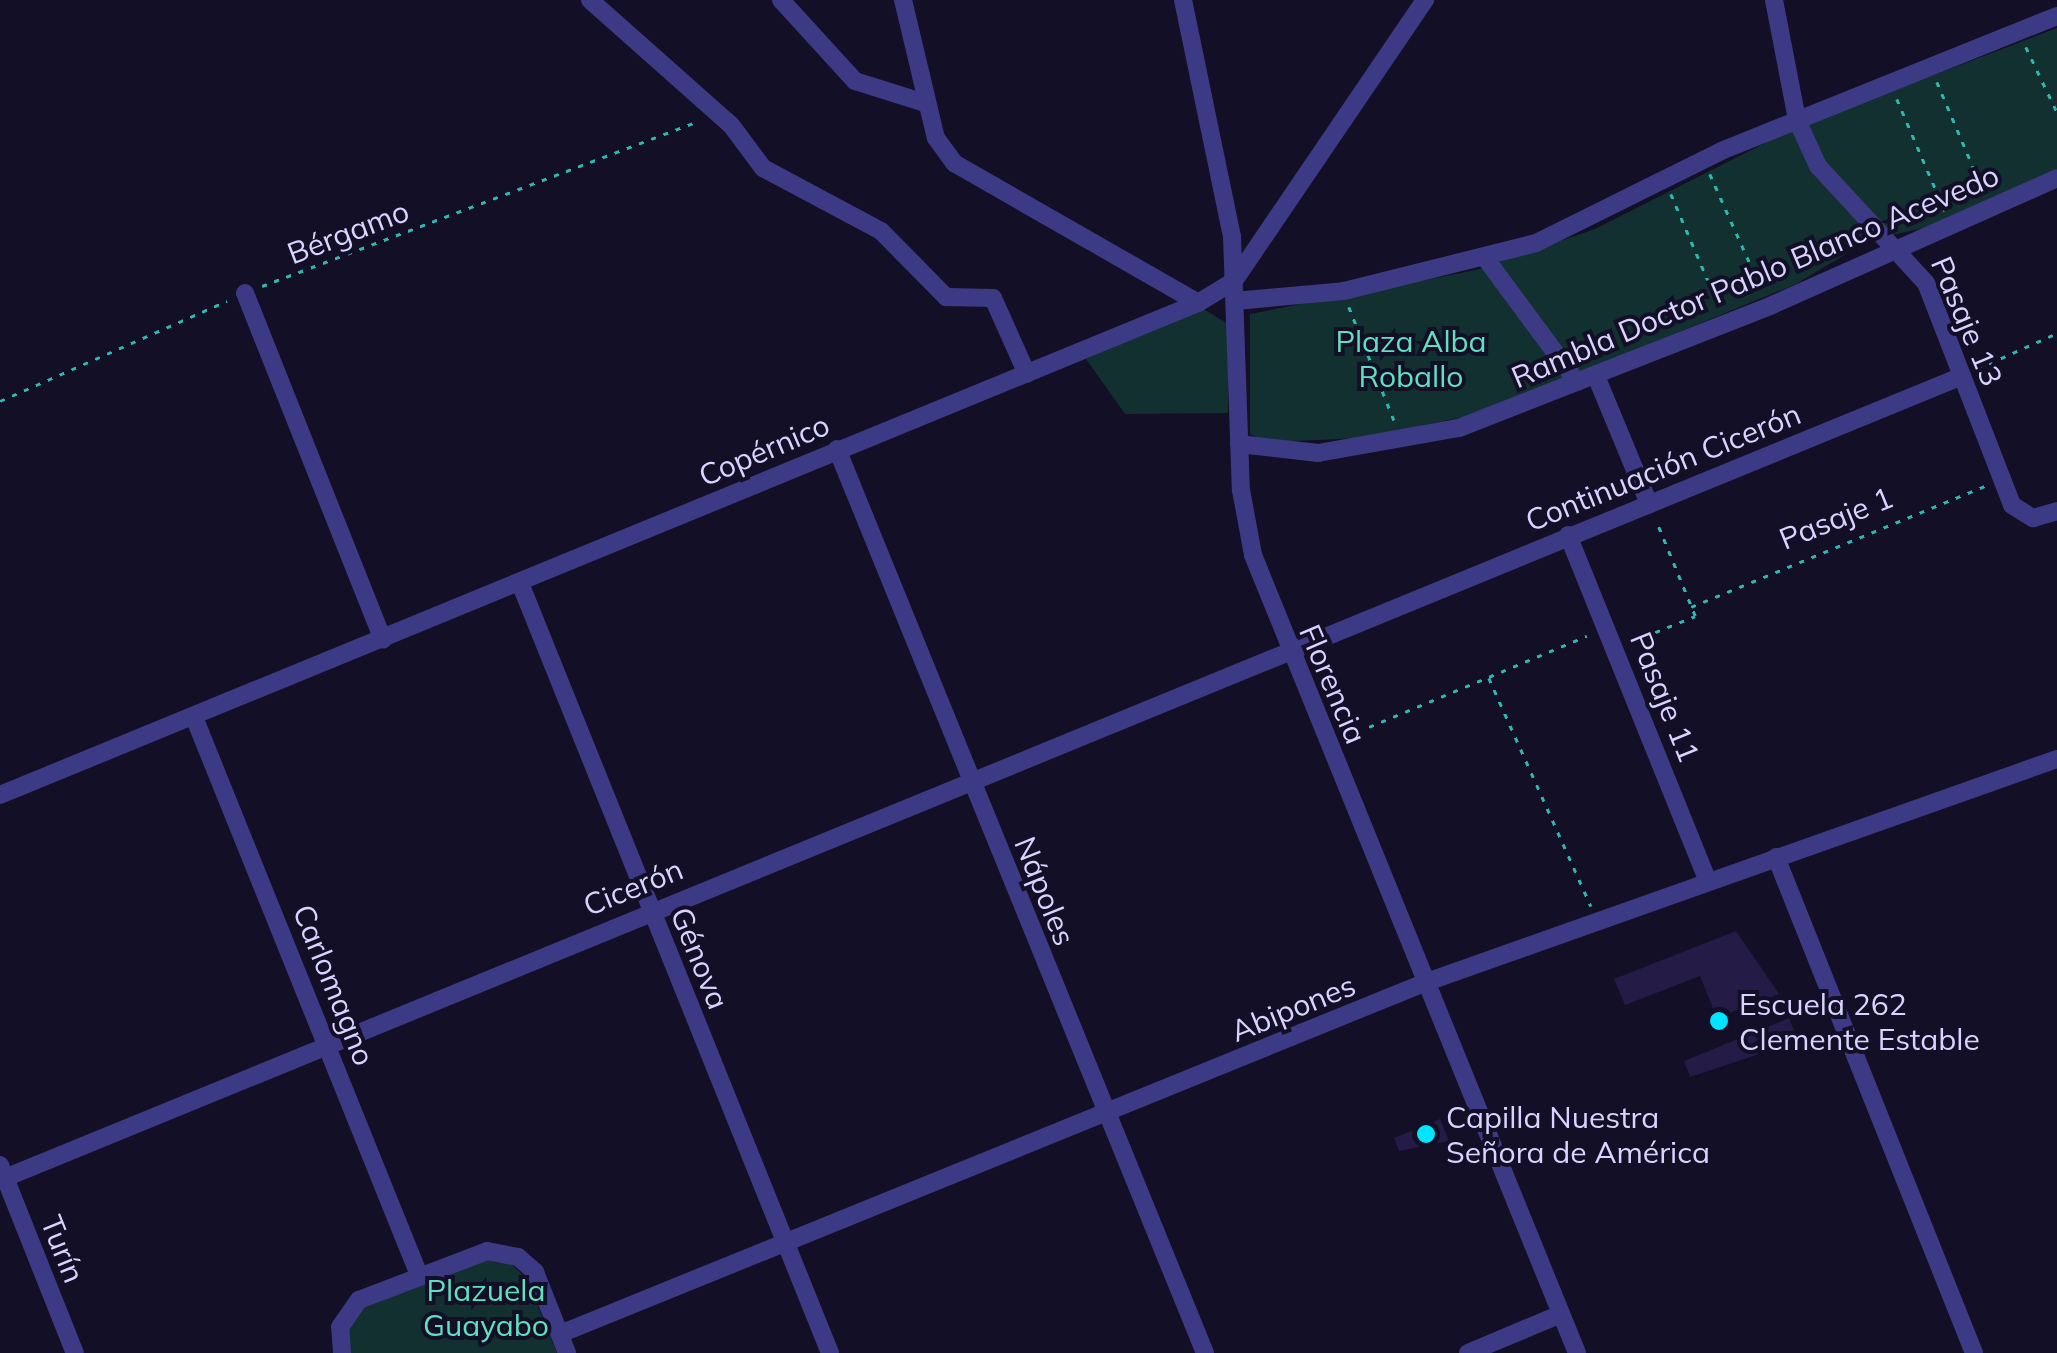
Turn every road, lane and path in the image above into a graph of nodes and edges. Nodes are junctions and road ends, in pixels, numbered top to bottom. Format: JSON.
{"nodes":[{"id":1,"x":590,"y":0,"type":"edge"},
{"id":2,"x":903,"y":0,"type":"edge"},
{"id":3,"x":1183,"y":0,"type":"edge"},
{"id":4,"x":1424,"y":0,"type":"edge"},
{"id":5,"x":1774,"y":0,"type":"edge"},
{"id":6,"x":789,"y":3,"type":"edge"},
{"id":7,"x":2057,"y":16,"type":"edge"},
{"id":8,"x":2019,"y":32,"type":"junction"},
{"id":9,"x":1930,"y":67,"type":"junction"},
{"id":10,"x":1890,"y":84,"type":"junction"},
{"id":11,"x":925,"y":103,"type":"junction"},
{"id":12,"x":2057,"y":112,"type":"edge"},
{"id":13,"x":716,"y":114,"type":"junction"},
{"id":14,"x":1796,"y":120,"type":"junction"},
{"id":15,"x":1704,"y":159,"type":"junction"},
{"id":16,"x":2057,"y":178,"type":"edge"},
{"id":17,"x":1664,"y":179,"type":"junction"},
{"id":18,"x":1990,"y":206,"type":"junction"},
{"id":19,"x":1951,"y":224,"type":"junction"},
{"id":20,"x":1896,"y":244,"type":"junction"},
{"id":21,"x":1486,"y":259,"type":"junction"},
{"id":22,"x":1234,"y":281,"type":"junction"},
{"id":23,"x":1344,"y":291,"type":"junction"},
{"id":24,"x":245,"y":293,"type":"junction"},
{"id":25,"x":1235,"y":301,"type":"junction"},
{"id":26,"x":1198,"y":303,"type":"junction"},
{"id":27,"x":1770,"y":306,"type":"junction"},
{"id":28,"x":1726,"y":324,"type":"junction"},
{"id":29,"x":2057,"y":333,"type":"edge"},
{"id":30,"x":1027,"y":374,"type":"junction"},
{"id":31,"x":1596,"y":376,"type":"junction"},
{"id":32,"x":1962,"y":376,"type":"junction"},
{"id":33,"x":1577,"y":382,"type":"junction"},
{"id":34,"x":0,"y":401,"type":"edge"},
{"id":35,"x":1402,"y":442,"type":"junction"},
{"id":36,"x":1238,"y":444,"type":"junction"},
{"id":37,"x":837,"y":449,"type":"junction"},
{"id":38,"x":2002,"y":479,"type":"junction"},
{"id":39,"x":1649,"y":504,"type":"junction"},
{"id":40,"x":2057,"y":511,"type":"edge"},
{"id":41,"x":1568,"y":535,"type":"junction"},
{"id":42,"x":520,"y":583,"type":"junction"},
{"id":43,"x":1692,"y":607,"type":"junction"},
{"id":44,"x":1607,"y":627,"type":"junction"},
{"id":45,"x":383,"y":639,"type":"junction"},
{"id":46,"x":1287,"y":648,"type":"junction"},
{"id":47,"x":1616,"y":648,"type":"junction"},
{"id":48,"x":1489,"y":677,"type":"junction"},
{"id":49,"x":194,"y":717,"type":"junction"},
{"id":50,"x":1329,"y":744,"type":"junction"},
{"id":51,"x":2057,"y":759,"type":"edge"},
{"id":52,"x":972,"y":780,"type":"junction"},
{"id":53,"x":0,"y":796,"type":"edge"},
{"id":54,"x":1776,"y":857,"type":"junction"},
{"id":55,"x":1708,"y":881,"type":"junction"},
{"id":56,"x":651,"y":909,"type":"junction"},
{"id":57,"x":1597,"y":921,"type":"junction"},
{"id":58,"x":1424,"y":983,"type":"junction"},
{"id":59,"x":329,"y":1044,"type":"junction"},
{"id":60,"x":1105,"y":1116,"type":"junction"},
{"id":61,"x":2,"y":1174,"type":"edge"},
{"id":62,"x":785,"y":1244,"type":"junction"},
{"id":63,"x":420,"y":1275,"type":"junction"},
{"id":64,"x":1561,"y":1314,"type":"junction"},
{"id":65,"x":560,"y":1334,"type":"junction"},
{"id":66,"x":75,"y":1353,"type":"edge"},
{"id":67,"x":342,"y":1353,"type":"edge"},
{"id":68,"x":568,"y":1353,"type":"edge"},
{"id":69,"x":830,"y":1353,"type":"edge"},
{"id":70,"x":1205,"y":1353,"type":"edge"},
{"id":71,"x":1468,"y":1353,"type":"edge"},
{"id":72,"x":1577,"y":1353,"type":"edge"},
{"id":73,"x":1974,"y":1353,"type":"edge"}],
"edges":[{"from":1,"to":13,"type":"street"},
{"from":2,"to":11,"type":"street"},
{"from":3,"to":22,"type":"street","name":"Florencia"},
{"from":4,"to":22,"type":"street","name":"Copérnico"},
{"from":5,"to":14,"type":"street","name":"Pasaje 13"},
{"from":6,"to":11,"type":"street"},
{"from":7,"to":8,"type":"street"},
{"from":8,"to":9,"type":"street"},
{"from":8,"to":12,"type":"path"},
{"from":9,"to":10,"type":"street"},
{"from":9,"to":18,"type":"path"},
{"from":10,"to":14,"type":"street"},
{"from":10,"to":19,"type":"path"},
{"from":11,"to":26,"type":"street"},
{"from":13,"to":24,"type":"path","name":"Bérgamo"},
{"from":13,"to":30,"type":"street"},
{"from":14,"to":15,"type":"street"},
{"from":14,"to":20,"type":"street","name":"Pasaje 13"},
{"from":15,"to":17,"type":"street"},
{"from":15,"to":27,"type":"path"},
{"from":16,"to":18,"type":"street","name":"Rambla Doctor Pablo Blanco Acevedo"},
{"from":17,"to":21,"type":"street"},
{"from":17,"to":28,"type":"path"},
{"from":18,"to":19,"type":"street","name":"Rambla Doctor Pablo Blanco Acevedo"},
{"from":19,"to":20,"type":"street","name":"Rambla Doctor Pablo Blanco Acevedo"},
{"from":20,"to":27,"type":"street","name":"Rambla Doctor Pablo Blanco Acevedo"},
{"from":20,"to":32,"type":"street","name":"Pasaje 13"},
{"from":21,"to":23,"type":"street"},
{"from":21,"to":33,"type":"street"},
{"from":22,"to":25,"type":"street","name":"Florencia"},
{"from":22,"to":26,"type":"street","name":"Copérnico"},
{"from":23,"to":25,"type":"street"},
{"from":23,"to":35,"type":"path"},
{"from":24,"to":34,"type":"path","name":"Bérgamo"},
{"from":24,"to":45,"type":"street"},
{"from":25,"to":36,"type":"street","name":"Florencia"},
{"from":26,"to":30,"type":"street","name":"Copérnico"},
{"from":27,"to":28,"type":"street","name":"Rambla Doctor Pablo Blanco Acevedo"},
{"from":28,"to":31,"type":"street","name":"Rambla Doctor Pablo Blanco Acevedo"},
{"from":29,"to":32,"type":"path"},
{"from":30,"to":37,"type":"street","name":"Copérnico"},
{"from":31,"to":33,"type":"street","name":"Rambla Doctor Pablo Blanco Acevedo"},
{"from":31,"to":39,"type":"street"},
{"from":32,"to":38,"type":"street","name":"Pasaje 13"},
{"from":32,"to":39,"type":"street","name":"Continuación Cicerón"},
{"from":33,"to":35,"type":"street","name":"Rambla Doctor Pablo Blanco Acevedo"},
{"from":35,"to":36,"type":"street","name":"Rambla Doctor Pablo Blanco Acevedo"},
{"from":36,"to":46,"type":"street","name":"Florencia"},
{"from":37,"to":42,"type":"street","name":"Copérnico"},
{"from":37,"to":52,"type":"street","name":"Nápoles"},
{"from":38,"to":40,"type":"street","name":"Pasaje 13"},
{"from":38,"to":43,"type":"path","name":"Pasaje 1"},
{"from":39,"to":41,"type":"street","name":"Continuación Cicerón"},
{"from":39,"to":43,"type":"path"},
{"from":41,"to":44,"type":"street","name":"Pasaje 11"},
{"from":41,"to":46,"type":"street","name":"Continuación Cicerón"},
{"from":42,"to":45,"type":"street","name":"Copérnico"},
{"from":42,"to":56,"type":"street","name":"Génova"},
{"from":43,"to":47,"type":"path"},
{"from":44,"to":47,"type":"street","name":"Pasaje 11"},
{"from":44,"to":48,"type":"path"},
{"from":45,"to":49,"type":"street","name":"Copérnico"},
{"from":46,"to":50,"type":"street","name":"Florencia"},
{"from":46,"to":52,"type":"street","name":"Cicerón"},
{"from":47,"to":55,"type":"street","name":"Pasaje 11"},
{"from":48,"to":50,"type":"path"},
{"from":48,"to":57,"type":"path"},
{"from":49,"to":53,"type":"street","name":"Copérnico"},
{"from":49,"to":59,"type":"street","name":"Carlomagno"},
{"from":50,"to":58,"type":"street","name":"Florencia"},
{"from":51,"to":54,"type":"street","name":"Abipones"},
{"from":52,"to":56,"type":"street","name":"Cicerón"},
{"from":52,"to":60,"type":"street","name":"Nápoles"},
{"from":54,"to":55,"type":"street","name":"Abipones"},
{"from":54,"to":73,"type":"street"},
{"from":55,"to":57,"type":"street","name":"Abipones"},
{"from":56,"to":59,"type":"street","name":"Cicerón"},
{"from":56,"to":62,"type":"street","name":"Génova"},
{"from":57,"to":58,"type":"street","name":"Abipones"},
{"from":58,"to":60,"type":"street","name":"Abipones"},
{"from":58,"to":64,"type":"street","name":"Florencia"},
{"from":59,"to":61,"type":"street","name":"Cicerón"},
{"from":59,"to":63,"type":"street","name":"Carlomagno"},
{"from":60,"to":62,"type":"street","name":"Abipones"},
{"from":60,"to":70,"type":"street","name":"Nápoles"},
{"from":61,"to":66,"type":"street","name":"Turín"},
{"from":62,"to":65,"type":"street","name":"Abipones"},
{"from":62,"to":69,"type":"street","name":"Génova"},
{"from":63,"to":65,"type":"street"},
{"from":63,"to":67,"type":"street"},
{"from":64,"to":71,"type":"street"},
{"from":64,"to":72,"type":"street","name":"Florencia"},
{"from":65,"to":68,"type":"street"}]}
